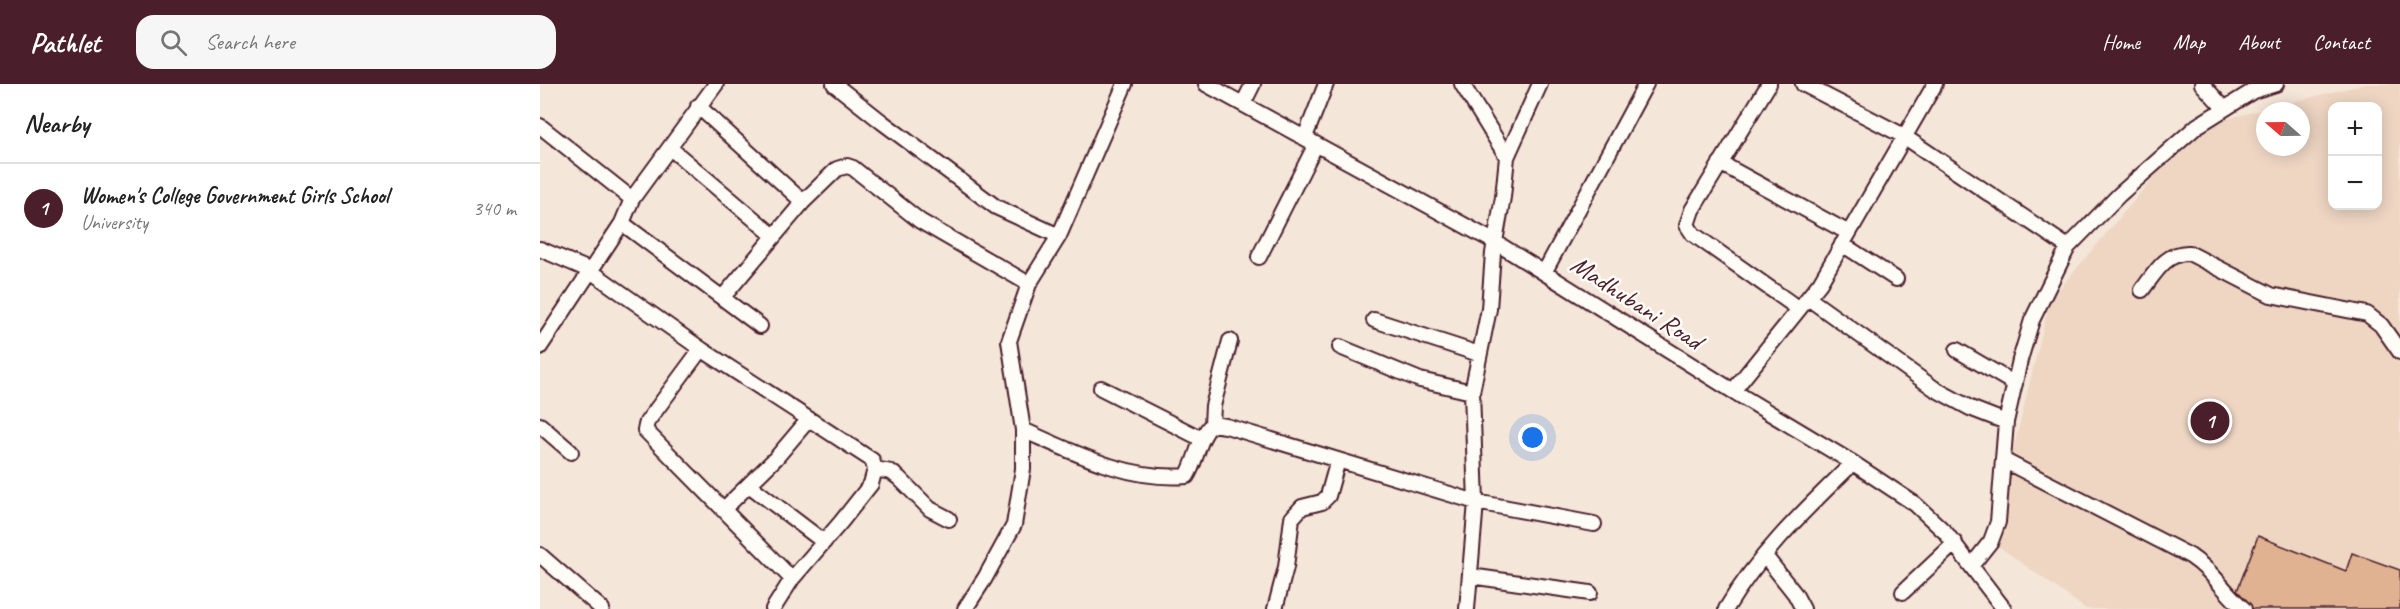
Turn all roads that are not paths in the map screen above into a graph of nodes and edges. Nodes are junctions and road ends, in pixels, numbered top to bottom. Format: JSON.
{"nodes":[{"id":1,"x":716,"y":84,"type":"edge"},
{"id":2,"x":834,"y":84,"type":"edge"},
{"id":3,"x":1125,"y":84,"type":"edge"},
{"id":4,"x":1253,"y":84,"type":"edge"},
{"id":5,"x":1326,"y":84,"type":"edge"},
{"id":6,"x":1462,"y":84,"type":"edge"},
{"id":7,"x":1540,"y":84,"type":"edge"},
{"id":8,"x":1646,"y":84,"type":"edge"},
{"id":9,"x":1769,"y":84,"type":"edge"},
{"id":10,"x":1803,"y":84,"type":"edge"},
{"id":11,"x":1935,"y":84,"type":"edge"},
{"id":12,"x":2202,"y":84,"type":"edge"},
{"id":13,"x":2276,"y":84,"type":"edge"},
{"id":14,"x":1211,"y":85,"type":"edge"},
{"id":15,"x":1243,"y":104,"type":"junction"},
{"id":16,"x":698,"y":106,"type":"junction"},
{"id":17,"x":2224,"y":108,"type":"junction"},
{"id":18,"x":540,"y":126,"type":"edge"},
{"id":19,"x":1905,"y":137,"type":"junction"},
{"id":20,"x":1311,"y":140,"type":"junction"},
{"id":21,"x":670,"y":148,"type":"junction"},
{"id":22,"x":1507,"y":157,"type":"junction"},
{"id":23,"x":1720,"y":163,"type":"junction"},
{"id":24,"x":632,"y":199,"type":"junction"},
{"id":25,"x":803,"y":202,"type":"junction"},
{"id":26,"x":622,"y":223,"type":"junction"},
{"id":27,"x":774,"y":236,"type":"junction"},
{"id":28,"x":1059,"y":237,"type":"junction"},
{"id":29,"x":1846,"y":239,"type":"junction"},
{"id":30,"x":1495,"y":242,"type":"junction"},
{"id":31,"x":2068,"y":247,"type":"junction"},
{"id":32,"x":540,"y":249,"type":"edge"},
{"id":33,"x":1259,"y":256,"type":"dead end"},
{"id":34,"x":589,"y":270,"type":"junction"},
{"id":35,"x":1545,"y":271,"type":"junction"},
{"id":36,"x":1896,"y":279,"type":"dead end"},
{"id":37,"x":1029,"y":284,"type":"junction"},
{"id":38,"x":2142,"y":290,"type":"dead end"},
{"id":39,"x":723,"y":297,"type":"junction"},
{"id":40,"x":1803,"y":303,"type":"junction"},
{"id":41,"x":1374,"y":321,"type":"dead end"},
{"id":42,"x":760,"y":326,"type":"dead end"},
{"id":43,"x":1230,"y":340,"type":"dead end"},
{"id":44,"x":540,"y":347,"type":"edge"},
{"id":45,"x":1340,"y":347,"type":"dead end"},
{"id":46,"x":701,"y":349,"type":"junction"},
{"id":47,"x":1957,"y":350,"type":"dead end"},
{"id":48,"x":2400,"y":352,"type":"edge"},
{"id":49,"x":1479,"y":354,"type":"junction"},
{"id":50,"x":2014,"y":384,"type":"junction"},
{"id":51,"x":1101,"y":388,"type":"dead end"},
{"id":52,"x":1732,"y":391,"type":"junction"},
{"id":53,"x":1472,"y":392,"type":"junction"},
{"id":54,"x":809,"y":419,"type":"junction"},
{"id":55,"x":2006,"y":422,"type":"junction"},
{"id":56,"x":1212,"y":424,"type":"junction"},
{"id":57,"x":540,"y":425,"type":"edge"},
{"id":58,"x":1023,"y":430,"type":"junction"},
{"id":59,"x":1202,"y":440,"type":"junction"},
{"id":60,"x":571,"y":452,"type":"dead end"},
{"id":61,"x":1338,"y":460,"type":"junction"},
{"id":62,"x":2002,"y":460,"type":"junction"},
{"id":63,"x":1853,"y":464,"type":"junction"},
{"id":64,"x":875,"y":469,"type":"junction"},
{"id":65,"x":748,"y":485,"type":"junction"},
{"id":66,"x":1476,"y":502,"type":"junction"},
{"id":67,"x":723,"y":510,"type":"junction"},
{"id":68,"x":949,"y":519,"type":"dead end"},
{"id":69,"x":1594,"y":524,"type":"dead end"},
{"id":70,"x":824,"y":542,"type":"junction"},
{"id":71,"x":1954,"y":543,"type":"junction"},
{"id":72,"x":540,"y":555,"type":"edge"},
{"id":73,"x":1765,"y":556,"type":"junction"},
{"id":74,"x":1972,"y":565,"type":"junction"},
{"id":75,"x":1470,"y":576,"type":"junction"},
{"id":76,"x":792,"y":579,"type":"junction"},
{"id":77,"x":1903,"y":592,"type":"dead end"},
{"id":78,"x":1590,"y":593,"type":"dead end"},
{"id":79,"x":602,"y":609,"type":"edge"},
{"id":80,"x":773,"y":609,"type":"edge"},
{"id":81,"x":965,"y":609,"type":"edge"},
{"id":82,"x":1275,"y":609,"type":"edge"},
{"id":83,"x":1467,"y":609,"type":"edge"},
{"id":84,"x":1726,"y":609,"type":"edge"},
{"id":85,"x":1803,"y":609,"type":"edge"},
{"id":86,"x":2004,"y":609,"type":"edge"},
{"id":87,"x":2244,"y":609,"type":"edge"}],
"edges":[{"from":1,"to":16,"type":"street"},
{"from":2,"to":28,"type":"street"},
{"from":3,"to":28,"type":"street"},
{"from":4,"to":15,"type":"street"},
{"from":5,"to":20,"type":"street"},
{"from":6,"to":22,"type":"street"},
{"from":7,"to":22,"type":"street"},
{"from":8,"to":35,"type":"street"},
{"from":9,"to":23,"type":"street"},
{"from":10,"to":19,"type":"street"},
{"from":11,"to":19,"type":"street"},
{"from":12,"to":17,"type":"street"},
{"from":13,"to":17,"type":"street"},
{"from":14,"to":15,"type":"street","name":"Madhubani Road"},
{"from":15,"to":20,"type":"street","name":"Madhubani Road"},
{"from":16,"to":21,"type":"street"},
{"from":16,"to":25,"type":"street"},
{"from":17,"to":31,"type":"street"},
{"from":18,"to":24,"type":"street"},
{"from":19,"to":29,"type":"street"},
{"from":19,"to":31,"type":"street"},
{"from":20,"to":30,"type":"street","name":"Madhubani Road"},
{"from":20,"to":33,"type":"street"},
{"from":21,"to":24,"type":"street"},
{"from":21,"to":27,"type":"street"},
{"from":22,"to":30,"type":"street"},
{"from":23,"to":29,"type":"street"},
{"from":23,"to":40,"type":"street"},
{"from":24,"to":26,"type":"street"},
{"from":25,"to":27,"type":"street"},
{"from":25,"to":37,"type":"street"},
{"from":26,"to":34,"type":"street"},
{"from":26,"to":39,"type":"street"},
{"from":27,"to":39,"type":"street"},
{"from":28,"to":37,"type":"street"},
{"from":29,"to":36,"type":"street"},
{"from":29,"to":40,"type":"street"},
{"from":30,"to":35,"type":"street","name":"Madhubani Road"},
{"from":30,"to":49,"type":"street"},
{"from":31,"to":50,"type":"street"},
{"from":32,"to":34,"type":"street"},
{"from":34,"to":44,"type":"street"},
{"from":34,"to":46,"type":"street"},
{"from":35,"to":52,"type":"street","name":"Madhubani Road"},
{"from":37,"to":58,"type":"street"},
{"from":38,"to":48,"type":"street"},
{"from":39,"to":42,"type":"street"},
{"from":40,"to":52,"type":"street"},
{"from":40,"to":55,"type":"street"},
{"from":41,"to":49,"type":"street"},
{"from":43,"to":56,"type":"street"},
{"from":45,"to":53,"type":"street"},
{"from":46,"to":54,"type":"street"},
{"from":46,"to":67,"type":"street"},
{"from":47,"to":50,"type":"street"},
{"from":49,"to":53,"type":"street"},
{"from":50,"to":55,"type":"street"},
{"from":51,"to":59,"type":"street"},
{"from":52,"to":63,"type":"street","name":"Madhubani Road"},
{"from":53,"to":66,"type":"street"},
{"from":54,"to":64,"type":"street"},
{"from":54,"to":65,"type":"street"},
{"from":55,"to":62,"type":"street"},
{"from":56,"to":59,"type":"street"},
{"from":56,"to":61,"type":"street"},
{"from":57,"to":60,"type":"street"},
{"from":58,"to":59,"type":"street"},
{"from":58,"to":81,"type":"street"},
{"from":61,"to":66,"type":"street"},
{"from":61,"to":82,"type":"street"},
{"from":62,"to":74,"type":"street"},
{"from":62,"to":87,"type":"street"},
{"from":63,"to":71,"type":"street","name":"Madhubani Road"},
{"from":63,"to":73,"type":"street"},
{"from":64,"to":68,"type":"street"},
{"from":64,"to":70,"type":"street"},
{"from":65,"to":67,"type":"street"},
{"from":65,"to":70,"type":"street"},
{"from":66,"to":69,"type":"street"},
{"from":66,"to":75,"type":"street"},
{"from":67,"to":76,"type":"street"},
{"from":70,"to":76,"type":"street"},
{"from":71,"to":74,"type":"street","name":"Madhubani Road"},
{"from":71,"to":77,"type":"street"},
{"from":72,"to":79,"type":"street"},
{"from":73,"to":84,"type":"street"},
{"from":73,"to":85,"type":"street"},
{"from":74,"to":86,"type":"street","name":"Madhubani Road"},
{"from":75,"to":78,"type":"street"},
{"from":75,"to":83,"type":"street"},
{"from":76,"to":80,"type":"street"}]}
